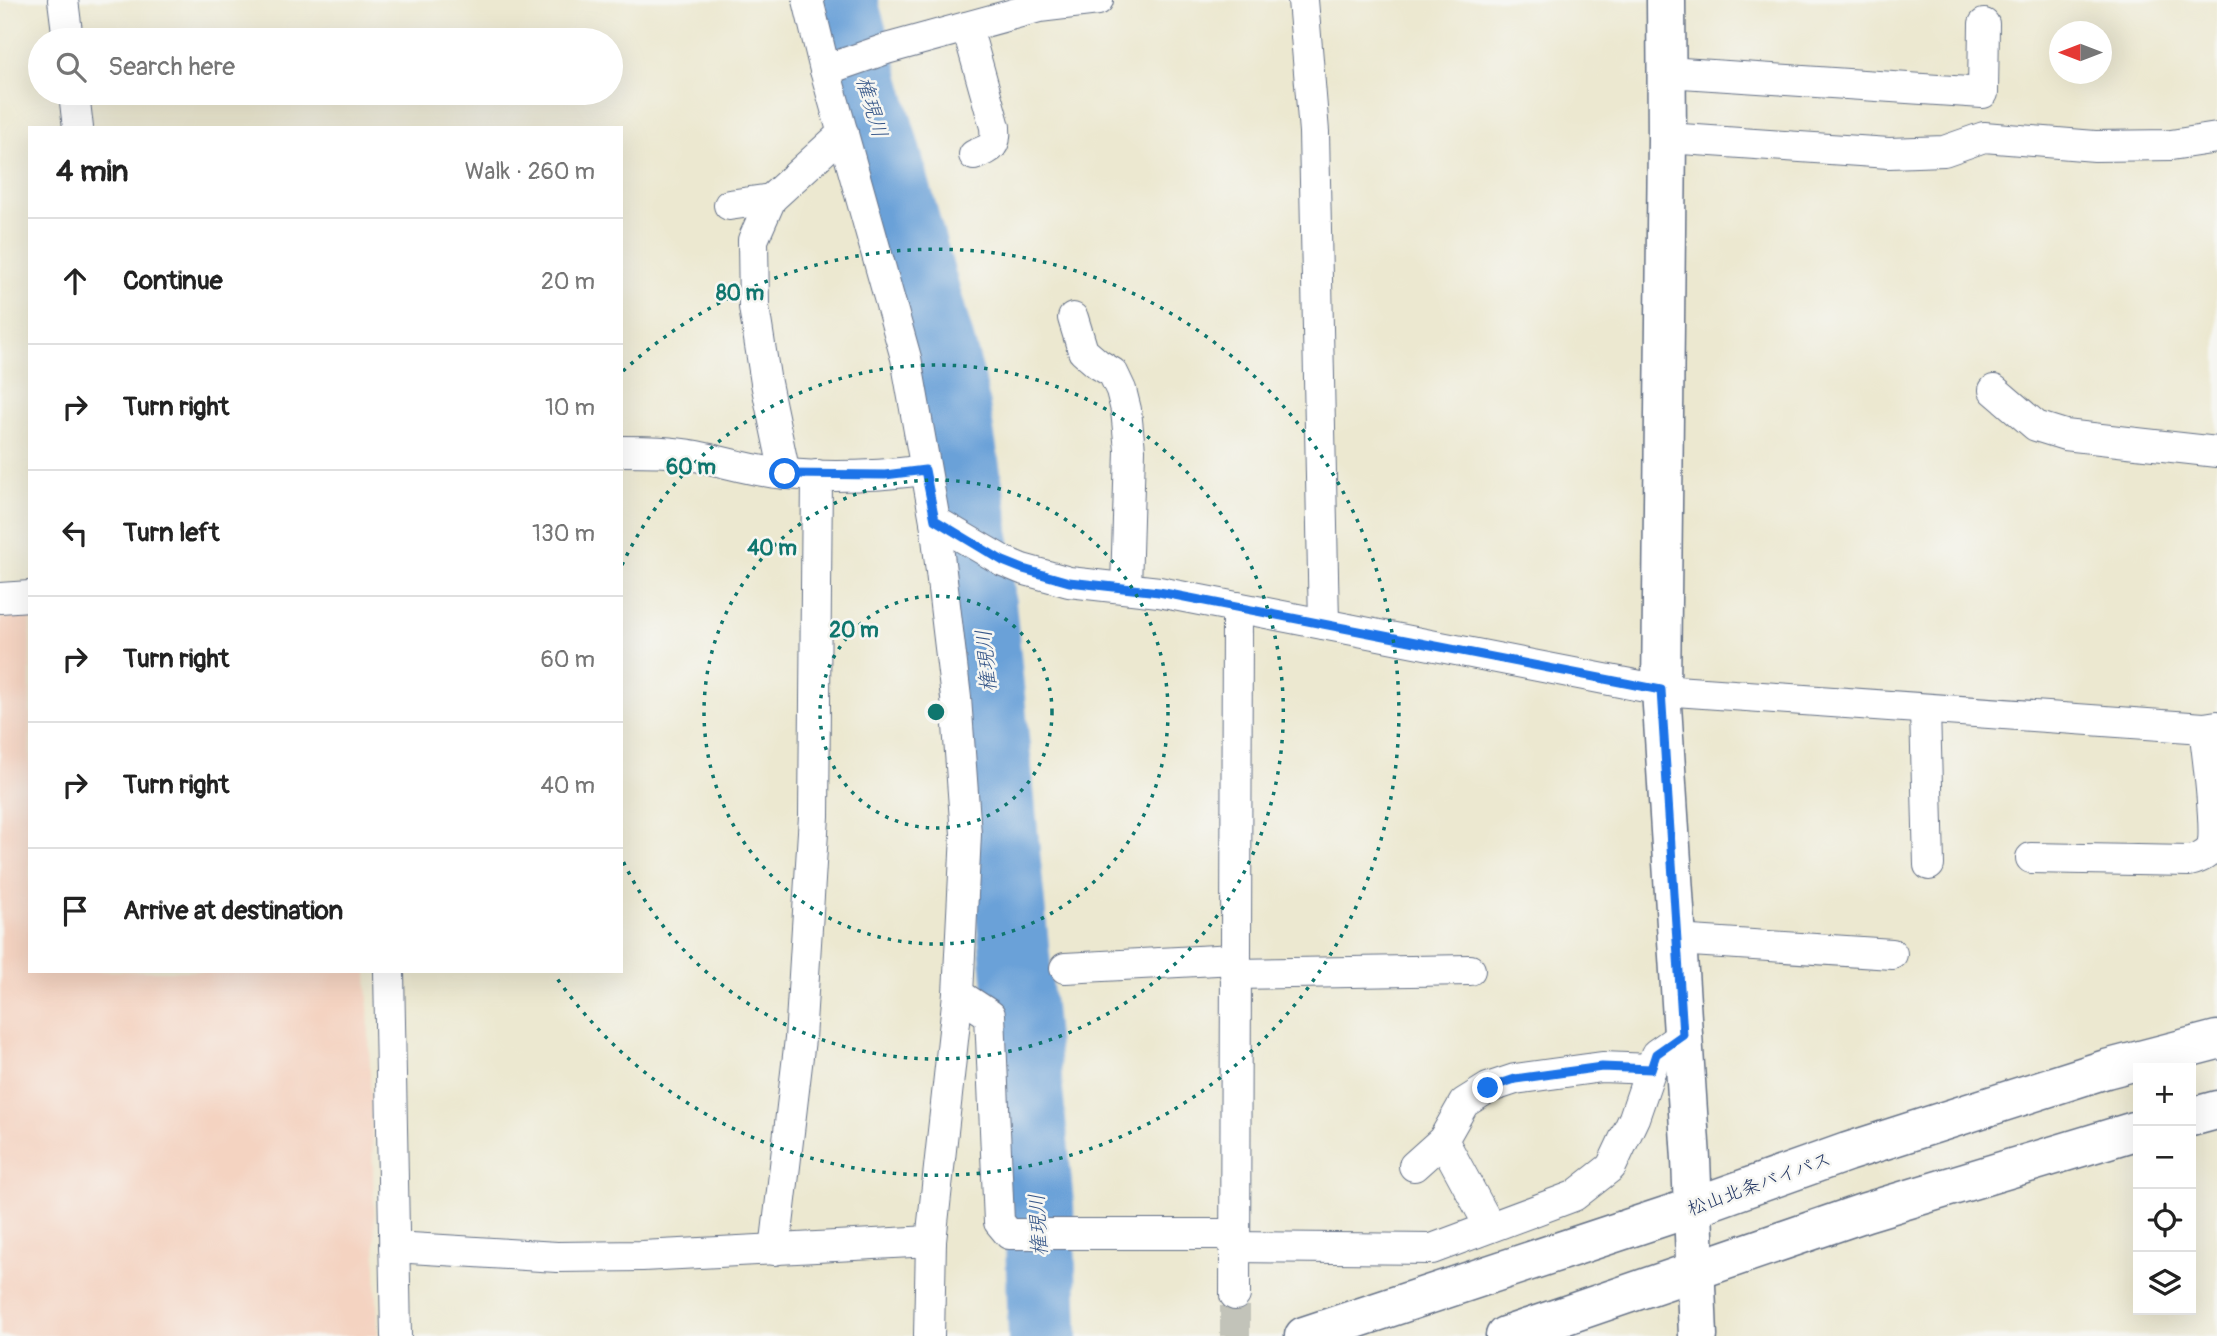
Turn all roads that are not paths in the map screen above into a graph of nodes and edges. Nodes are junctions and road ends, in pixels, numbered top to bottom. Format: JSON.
{"nodes":[{"id":1,"x":63,"y":0,"type":"edge"},
{"id":2,"x":808,"y":0,"type":"edge"},
{"id":3,"x":1098,"y":0,"type":"edge"},
{"id":4,"x":1303,"y":0,"type":"edge"},
{"id":5,"x":1666,"y":0,"type":"edge"},
{"id":6,"x":1038,"y":4,"type":"edge"},
{"id":7,"x":1984,"y":24,"type":"dead end"},
{"id":8,"x":967,"y":27,"type":"junction"},
{"id":9,"x":66,"y":28,"type":"edge"},
{"id":10,"x":831,"y":68,"type":"junction"},
{"id":11,"x":1667,"y":72,"type":"junction"},
{"id":12,"x":75,"y":105,"type":"edge"},
{"id":13,"x":78,"y":126,"type":"edge"},
{"id":14,"x":843,"y":133,"type":"junction"},
{"id":15,"x":1667,"y":138,"type":"junction"},
{"id":16,"x":2217,"y":138,"type":"edge"},
{"id":17,"x":974,"y":155,"type":"dead end"},
{"id":18,"x":771,"y":199,"type":"junction"},
{"id":19,"x":729,"y":205,"type":"dead end"},
{"id":20,"x":1073,"y":318,"type":"dead end"},
{"id":21,"x":1994,"y":390,"type":"dead end"},
{"id":22,"x":623,"y":451,"type":"edge"},
{"id":23,"x":2217,"y":452,"type":"edge"},
{"id":24,"x":925,"y":470,"type":"junction"},
{"id":25,"x":785,"y":474,"type":"junction"},
{"id":26,"x":817,"y":475,"type":"junction"},
{"id":27,"x":942,"y":524,"type":"junction"},
{"id":28,"x":1126,"y":588,"type":"junction"},
{"id":29,"x":28,"y":596,"type":"edge"},
{"id":30,"x":0,"y":598,"type":"edge"},
{"id":31,"x":1237,"y":607,"type":"junction"},
{"id":32,"x":1324,"y":624,"type":"junction"},
{"id":33,"x":1661,"y":690,"type":"junction"},
{"id":34,"x":1925,"y":709,"type":"junction"},
{"id":35,"x":2211,"y":727,"type":"edge"},
{"id":36,"x":2031,"y":858,"type":"dead end"},
{"id":37,"x":1928,"y":865,"type":"dead end"},
{"id":38,"x":1676,"y":940,"type":"junction"},
{"id":39,"x":1892,"y":954,"type":"dead end"},
{"id":40,"x":1235,"y":966,"type":"junction"},
{"id":41,"x":1065,"y":968,"type":"dead end"},
{"id":42,"x":1470,"y":970,"type":"dead end"},
{"id":43,"x":389,"y":973,"type":"edge"},
{"id":44,"x":958,"y":994,"type":"junction"},
{"id":45,"x":1683,"y":1035,"type":"junction"},
{"id":46,"x":2217,"y":1040,"type":"edge"},
{"id":47,"x":1651,"y":1069,"type":"junction"},
{"id":48,"x":2217,"y":1110,"type":"edge"},
{"id":49,"x":2196,"y":1116,"type":"edge"},
{"id":50,"x":2133,"y":1132,"type":"edge"},
{"id":51,"x":1443,"y":1140,"type":"junction"},
{"id":52,"x":1413,"y":1166,"type":"dead end"},
{"id":53,"x":1693,"y":1207,"type":"junction"},
{"id":54,"x":1490,"y":1227,"type":"junction"},
{"id":55,"x":931,"y":1241,"type":"junction"},
{"id":56,"x":1234,"y":1241,"type":"junction"},
{"id":57,"x":394,"y":1247,"type":"junction"},
{"id":58,"x":775,"y":1250,"type":"junction"},
{"id":59,"x":1695,"y":1270,"type":"junction"},
{"id":60,"x":1235,"y":1295,"type":"tunnel mouth"},
{"id":61,"x":396,"y":1336,"type":"edge"},
{"id":62,"x":929,"y":1336,"type":"edge"},
{"id":63,"x":1304,"y":1336,"type":"edge"},
{"id":64,"x":1505,"y":1336,"type":"edge"},
{"id":65,"x":1698,"y":1336,"type":"edge"}],
"edges":[{"from":1,"to":9,"type":"street"},
{"from":2,"to":10,"type":"street"},
{"from":3,"to":6,"type":"street"},
{"from":4,"to":32,"type":"street"},
{"from":5,"to":11,"type":"main road"},
{"from":6,"to":8,"type":"street"},
{"from":7,"to":11,"type":"street"},
{"from":8,"to":10,"type":"street"},
{"from":8,"to":17,"type":"street"},
{"from":10,"to":14,"type":"street"},
{"from":11,"to":15,"type":"main road"},
{"from":12,"to":13,"type":"street"},
{"from":14,"to":18,"type":"street"},
{"from":14,"to":24,"type":"street"},
{"from":15,"to":16,"type":"street"},
{"from":15,"to":33,"type":"main road"},
{"from":18,"to":19,"type":"street"},
{"from":18,"to":25,"type":"street"},
{"from":20,"to":28,"type":"street"},
{"from":21,"to":23,"type":"street"},
{"from":22,"to":25,"type":"street"},
{"from":24,"to":26,"type":"street"},
{"from":24,"to":27,"type":"street"},
{"from":25,"to":26,"type":"street"},
{"from":26,"to":58,"type":"street"},
{"from":27,"to":28,"type":"street"},
{"from":27,"to":44,"type":"street"},
{"from":28,"to":31,"type":"street"},
{"from":29,"to":30,"type":"street"},
{"from":31,"to":32,"type":"street"},
{"from":31,"to":40,"type":"street"},
{"from":32,"to":33,"type":"street"},
{"from":33,"to":34,"type":"street"},
{"from":33,"to":38,"type":"main road"},
{"from":34,"to":35,"type":"street"},
{"from":34,"to":37,"type":"street"},
{"from":35,"to":36,"type":"street"},
{"from":38,"to":39,"type":"street"},
{"from":38,"to":45,"type":"main road"},
{"from":40,"to":41,"type":"street"},
{"from":40,"to":42,"type":"street"},
{"from":40,"to":56,"type":"street"},
{"from":43,"to":57,"type":"street"},
{"from":44,"to":55,"type":"street"},
{"from":44,"to":56,"type":"street"},
{"from":45,"to":47,"type":"street"},
{"from":45,"to":53,"type":"main road"},
{"from":46,"to":53,"type":"main road","name":"松山北条バイパス"},
{"from":47,"to":51,"type":"street"},
{"from":47,"to":54,"type":"street"},
{"from":48,"to":49,"type":"main road"},
{"from":50,"to":59,"type":"main road"},
{"from":51,"to":52,"type":"street"},
{"from":51,"to":54,"type":"street"},
{"from":53,"to":59,"type":"main road"},
{"from":53,"to":63,"type":"main road","name":"松山北条バイパス"},
{"from":54,"to":56,"type":"street"},
{"from":55,"to":58,"type":"street"},
{"from":55,"to":62,"type":"street"},
{"from":56,"to":60,"type":"street"},
{"from":57,"to":58,"type":"street"},
{"from":57,"to":61,"type":"street"},
{"from":59,"to":64,"type":"main road"},
{"from":59,"to":65,"type":"main road"}]}
